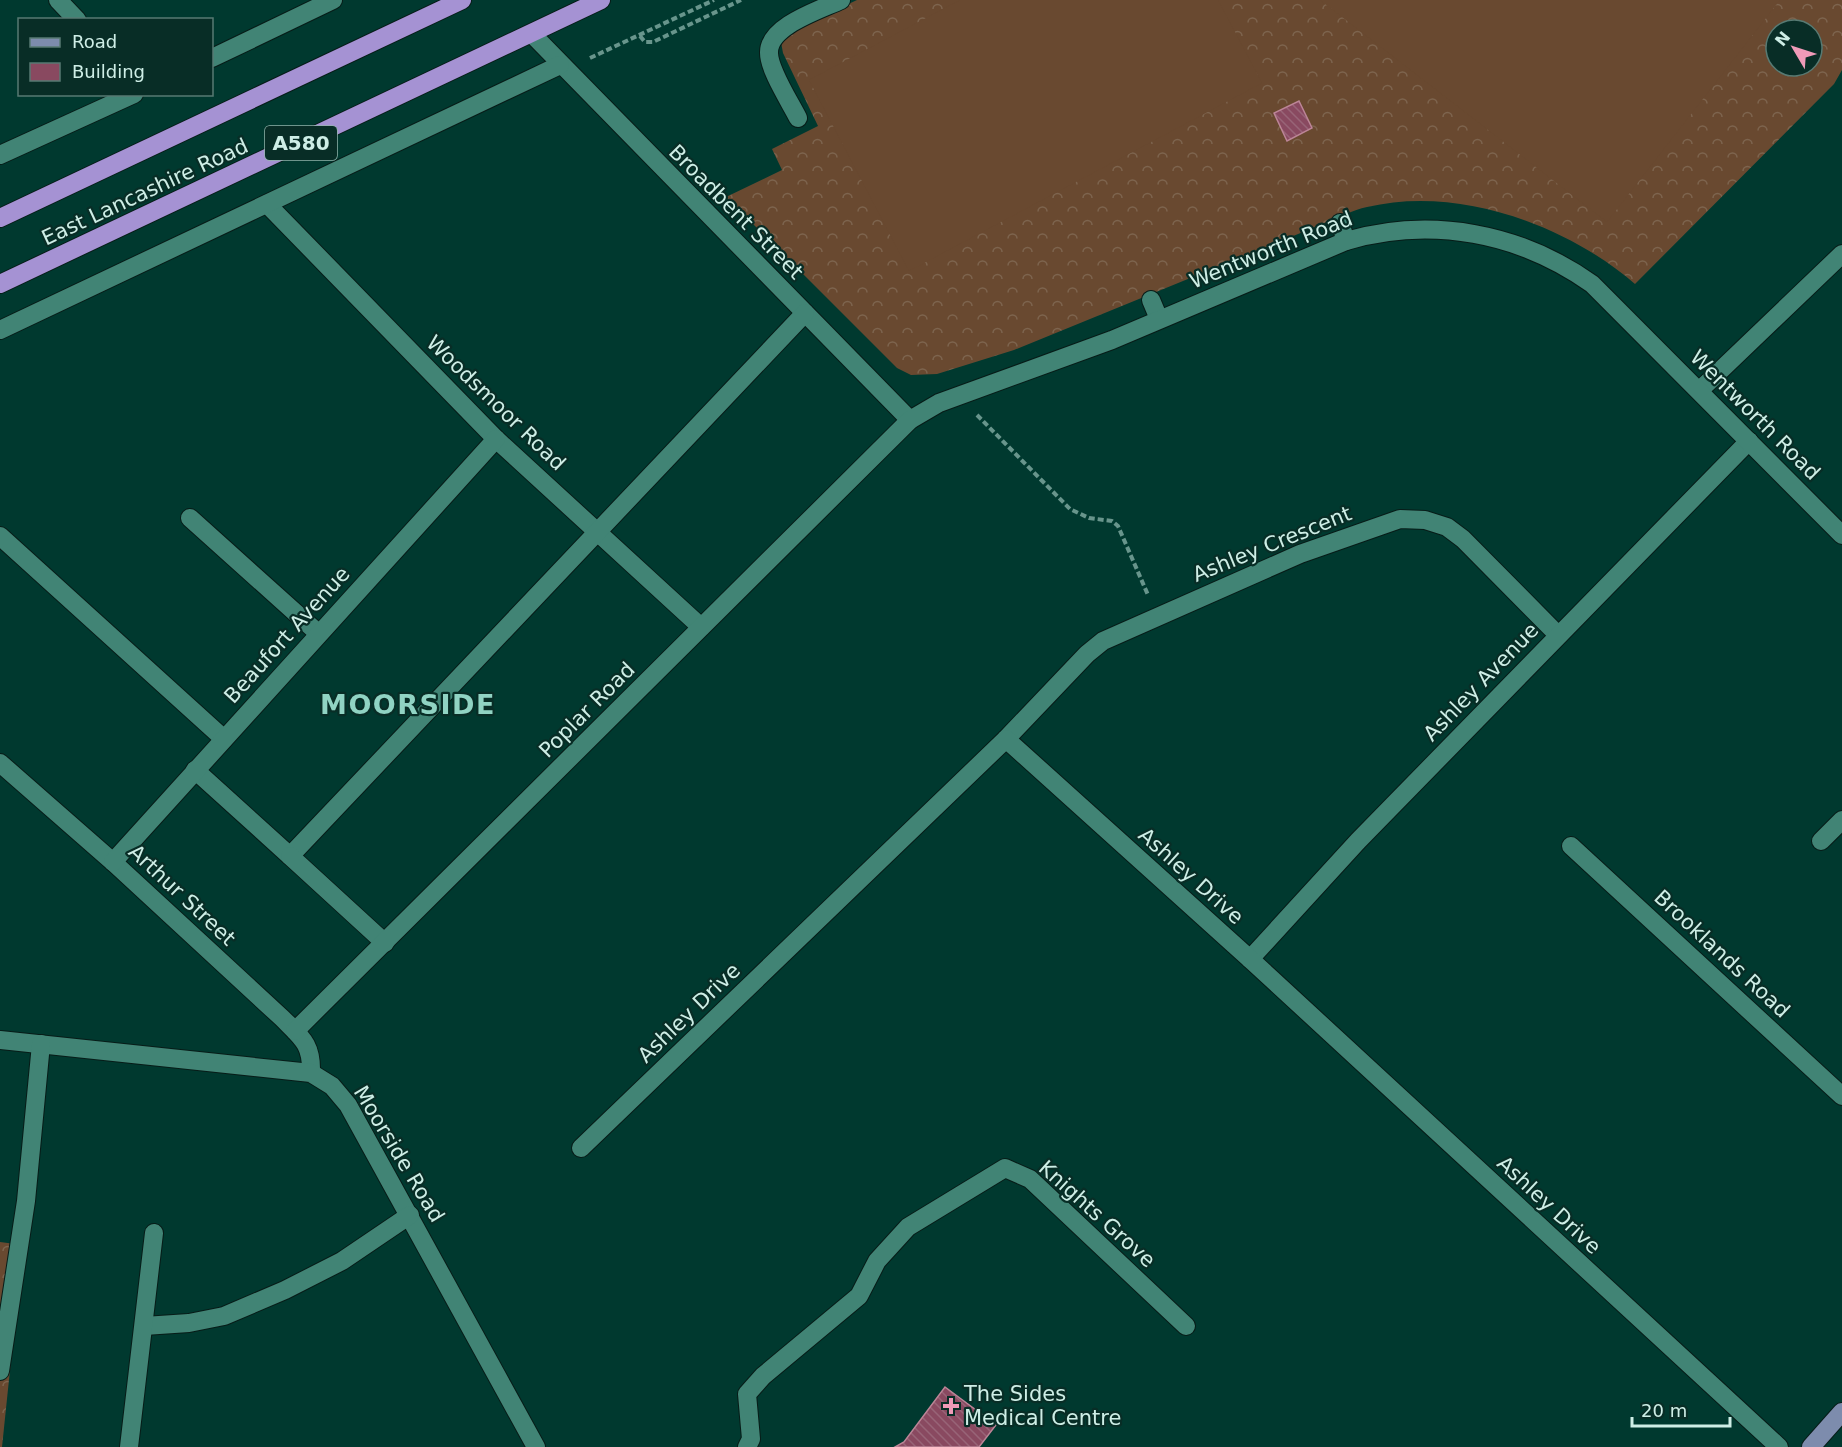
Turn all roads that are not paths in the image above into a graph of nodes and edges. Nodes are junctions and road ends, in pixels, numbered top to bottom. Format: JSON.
{"nodes":[{"id":1,"x":58,"y":0,"type":"edge"},
{"id":2,"x":333,"y":0,"type":"edge"},
{"id":3,"x":462,"y":0,"type":"edge"},
{"id":4,"x":602,"y":0,"type":"edge"},
{"id":5,"x":841,"y":0,"type":"edge"},
{"id":6,"x":75,"y":18,"type":"edge"},
{"id":7,"x":532,"y":34,"type":"junction"},
{"id":8,"x":213,"y":58,"type":"edge"},
{"id":9,"x":560,"y":65,"type":"junction"},
{"id":10,"x":130,"y":96,"type":"edge"},
{"id":11,"x":798,"y":118,"type":"dead end"},
{"id":12,"x":0,"y":155,"type":"edge"},
{"id":13,"x":267,"y":204,"type":"junction"},
{"id":14,"x":0,"y":218,"type":"edge"},
{"id":15,"x":1340,"y":223,"type":"dead end"},
{"id":16,"x":1346,"y":241,"type":"junction"},
{"id":17,"x":1842,"y":254,"type":"edge"},
{"id":18,"x":0,"y":284,"type":"edge"},
{"id":19,"x":1151,"y":300,"type":"dead end"},
{"id":20,"x":805,"y":313,"type":"junction"},
{"id":21,"x":1159,"y":319,"type":"junction"},
{"id":22,"x":0,"y":330,"type":"edge"},
{"id":23,"x":1701,"y":390,"type":"junction"},
{"id":24,"x":910,"y":420,"type":"junction"},
{"id":25,"x":496,"y":439,"type":"junction"},
{"id":26,"x":1749,"y":441,"type":"junction"},
{"id":27,"x":190,"y":518,"type":"dead end"},
{"id":28,"x":598,"y":532,"type":"junction"},
{"id":29,"x":1842,"y":535,"type":"edge"},
{"id":30,"x":0,"y":536,"type":"edge"},
{"id":31,"x":701,"y":627,"type":"junction"},
{"id":32,"x":318,"y":633,"type":"junction"},
{"id":33,"x":1558,"y":635,"type":"junction"},
{"id":34,"x":224,"y":739,"type":"junction"},
{"id":35,"x":1006,"y":739,"type":"junction"},
{"id":36,"x":0,"y":763,"type":"edge"},
{"id":37,"x":195,"y":770,"type":"junction"},
{"id":38,"x":1842,"y":820,"type":"edge"},
{"id":39,"x":1821,"y":841,"type":"dead end"},
{"id":40,"x":1571,"y":846,"type":"dead end"},
{"id":41,"x":290,"y":856,"type":"junction"},
{"id":42,"x":113,"y":862,"type":"junction"},
{"id":43,"x":385,"y":943,"type":"junction"},
{"id":44,"x":1250,"y":959,"type":"junction"},
{"id":45,"x":295,"y":1032,"type":"junction"},
{"id":46,"x":0,"y":1040,"type":"edge"},
{"id":47,"x":42,"y":1044,"type":"junction"},
{"id":48,"x":311,"y":1074,"type":"junction"},
{"id":49,"x":1842,"y":1096,"type":"edge"},
{"id":50,"x":581,"y":1148,"type":"dead end"},
{"id":51,"x":410,"y":1215,"type":"junction"},
{"id":52,"x":154,"y":1233,"type":"dead end"},
{"id":53,"x":144,"y":1326,"type":"junction"},
{"id":54,"x":1186,"y":1326,"type":"dead end"},
{"id":55,"x":0,"y":1371,"type":"edge"},
{"id":56,"x":1842,"y":1412,"type":"edge"},
{"id":57,"x":129,"y":1447,"type":"edge"},
{"id":58,"x":536,"y":1447,"type":"edge"},
{"id":59,"x":747,"y":1447,"type":"edge"},
{"id":60,"x":1779,"y":1447,"type":"edge"},
{"id":61,"x":1811,"y":1447,"type":"edge"}],
"edges":[{"from":1,"to":6,"type":"street"},
{"from":2,"to":8,"type":"street"},
{"from":3,"to":14,"type":"highway","name":"East Lancashire Road","number":"A580"},
{"from":4,"to":7,"type":"highway","name":"East Lancashire Road","number":"A580"},
{"from":5,"to":11,"type":"street"},
{"from":7,"to":9,"type":"street","name":"Broadbent Street"},
{"from":7,"to":18,"type":"highway","name":"East Lancashire Road","number":"A580"},
{"from":9,"to":13,"type":"street"},
{"from":9,"to":20,"type":"street","name":"Broadbent Street"},
{"from":10,"to":12,"type":"street"},
{"from":13,"to":22,"type":"street"},
{"from":13,"to":25,"type":"street","name":"Woodsmoor Road"},
{"from":15,"to":16,"type":"street"},
{"from":16,"to":21,"type":"street","name":"Wentworth Road"},
{"from":16,"to":23,"type":"street","name":"Wentworth Road"},
{"from":17,"to":23,"type":"street"},
{"from":19,"to":21,"type":"street"},
{"from":20,"to":24,"type":"street","name":"Broadbent Street"},
{"from":20,"to":28,"type":"street"},
{"from":21,"to":24,"type":"street","name":"Wentworth Road"},
{"from":23,"to":26,"type":"street","name":"Wentworth Road"},
{"from":24,"to":31,"type":"street","name":"Poplar Road"},
{"from":25,"to":28,"type":"street","name":"Woodsmoor Road"},
{"from":25,"to":32,"type":"street","name":"Beaufort Avenue"},
{"from":26,"to":29,"type":"street","name":"Wentworth Road"},
{"from":26,"to":33,"type":"street","name":"Ashley Avenue"},
{"from":27,"to":32,"type":"street"},
{"from":28,"to":31,"type":"street","name":"Woodsmoor Road"},
{"from":28,"to":41,"type":"street"},
{"from":30,"to":34,"type":"street"},
{"from":31,"to":43,"type":"street","name":"Poplar Road"},
{"from":32,"to":34,"type":"street","name":"Beaufort Avenue"},
{"from":33,"to":35,"type":"street","name":"Ashley Crescent"},
{"from":33,"to":44,"type":"street","name":"Ashley Avenue"},
{"from":34,"to":37,"type":"street","name":"Beaufort Avenue"},
{"from":35,"to":44,"type":"street","name":"Ashley Drive"},
{"from":35,"to":50,"type":"street","name":"Ashley Drive"},
{"from":36,"to":42,"type":"street","name":"Arthur Street"},
{"from":37,"to":41,"type":"street"},
{"from":37,"to":42,"type":"street","name":"Beaufort Avenue"},
{"from":38,"to":39,"type":"street"},
{"from":40,"to":49,"type":"street","name":"Brooklands Road"},
{"from":41,"to":43,"type":"street"},
{"from":42,"to":45,"type":"street","name":"Arthur Street"},
{"from":43,"to":45,"type":"street","name":"Poplar Road"},
{"from":44,"to":60,"type":"street","name":"Ashley Drive"},
{"from":45,"to":48,"type":"street","name":"Arthur Street"},
{"from":46,"to":47,"type":"street","name":"Moorside Road"},
{"from":47,"to":48,"type":"street","name":"Moorside Road"},
{"from":47,"to":55,"type":"street"},
{"from":48,"to":51,"type":"street","name":"Moorside Road"},
{"from":51,"to":53,"type":"street"},
{"from":51,"to":58,"type":"street","name":"Moorside Road"},
{"from":52,"to":53,"type":"street"},
{"from":53,"to":57,"type":"street"},
{"from":54,"to":59,"type":"street","name":"Knights Grove"},
{"from":56,"to":61,"type":"main road"}]}
